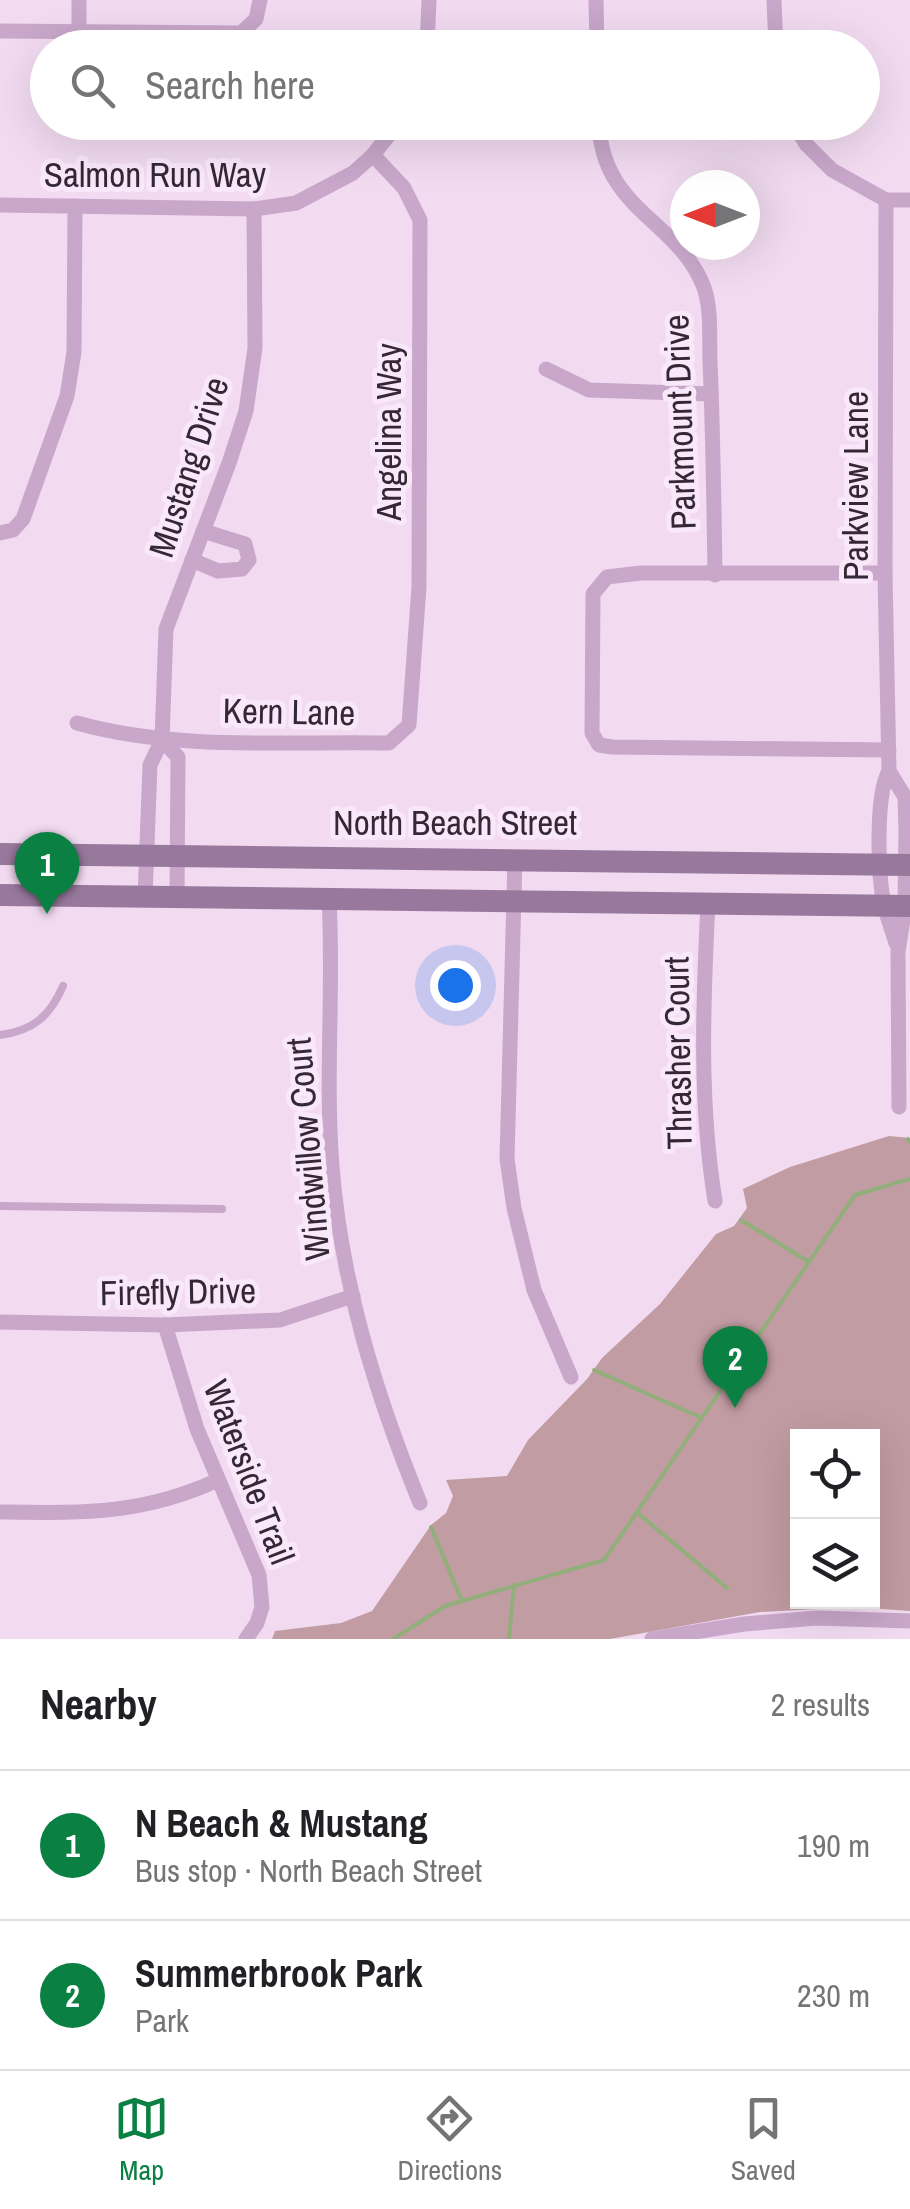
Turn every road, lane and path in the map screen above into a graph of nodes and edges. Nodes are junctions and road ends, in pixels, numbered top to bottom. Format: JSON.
{"nodes":[{"id":1,"x":78,"y":0,"type":"edge"},
{"id":2,"x":260,"y":0,"type":"edge"},
{"id":3,"x":429,"y":0,"type":"edge"},
{"id":4,"x":596,"y":0,"type":"edge"},
{"id":5,"x":774,"y":0,"type":"edge"},
{"id":6,"x":78,"y":30,"type":"edge"},
{"id":7,"x":244,"y":30,"type":"edge"},
{"id":8,"x":428,"y":30,"type":"edge"},
{"id":9,"x":597,"y":30,"type":"edge"},
{"id":10,"x":775,"y":30,"type":"edge"},
{"id":11,"x":0,"y":31,"type":"edge"},
{"id":12,"x":30,"y":31,"type":"edge"},
{"id":13,"x":385,"y":140,"type":"edge"},
{"id":14,"x":602,"y":140,"type":"edge"},
{"id":15,"x":804,"y":140,"type":"edge"},
{"id":16,"x":373,"y":155,"type":"junction"},
{"id":17,"x":886,"y":200,"type":"junction"},
{"id":18,"x":910,"y":200,"type":"edge"},
{"id":19,"x":0,"y":205,"type":"edge"},
{"id":20,"x":75,"y":206,"type":"junction"},
{"id":21,"x":254,"y":209,"type":"junction"},
{"id":22,"x":546,"y":368,"type":"dead end"},
{"id":23,"x":712,"y":394,"type":"junction"},
{"id":24,"x":203,"y":531,"type":"junction"},
{"id":25,"x":0,"y":532,"type":"edge"},
{"id":26,"x":192,"y":560,"type":"junction"},
{"id":27,"x":885,"y":573,"type":"junction"},
{"id":28,"x":715,"y":575,"type":"junction"},
{"id":29,"x":77,"y":724,"type":"dead end"},
{"id":30,"x":409,"y":725,"type":"joint"},
{"id":31,"x":162,"y":740,"type":"junction"},
{"id":32,"x":888,"y":750,"type":"junction"},
{"id":33,"x":889,"y":771,"type":"junction"},
{"id":34,"x":0,"y":854,"type":"edge"},
{"id":35,"x":146,"y":855,"type":"junction"},
{"id":36,"x":177,"y":856,"type":"junction"},
{"id":37,"x":515,"y":858,"type":"junction"},
{"id":38,"x":881,"y":864,"type":"junction"},
{"id":39,"x":908,"y":865,"type":"edge"},
{"id":40,"x":0,"y":895,"type":"edge"},
{"id":41,"x":146,"y":898,"type":"junction"},
{"id":42,"x":176,"y":898,"type":"junction"},
{"id":43,"x":329,"y":900,"type":"junction"},
{"id":44,"x":513,"y":901,"type":"junction"},
{"id":45,"x":708,"y":904,"type":"junction"},
{"id":46,"x":900,"y":906,"type":"edge"},
{"id":47,"x":63,"y":986,"type":"dead end"},
{"id":48,"x":0,"y":1035,"type":"edge"},
{"id":49,"x":899,"y":1107,"type":"dead end"},
{"id":50,"x":715,"y":1201,"type":"dead end"},
{"id":51,"x":0,"y":1206,"type":"edge"},
{"id":52,"x":222,"y":1210,"type":"dead end"},
{"id":53,"x":353,"y":1296,"type":"junction"},
{"id":54,"x":0,"y":1322,"type":"edge"},
{"id":55,"x":165,"y":1324,"type":"junction"},
{"id":56,"x":571,"y":1377,"type":"dead end"},
{"id":57,"x":218,"y":1480,"type":"junction"},
{"id":58,"x":420,"y":1502,"type":"dead end"},
{"id":59,"x":0,"y":1512,"type":"edge"},
{"id":60,"x":910,"y":1622,"type":"edge"},
{"id":61,"x":744,"y":1632,"type":"edge"},
{"id":62,"x":246,"y":1639,"type":"edge"},
{"id":63,"x":652,"y":1639,"type":"edge"}],
"edges":[{"from":1,"to":6,"type":"street"},
{"from":2,"to":7,"type":"street"},
{"from":3,"to":8,"type":"street"},
{"from":4,"to":9,"type":"street"},
{"from":5,"to":10,"type":"street"},
{"from":11,"to":12,"type":"street"},
{"from":13,"to":16,"type":"street","name":"Salmon Run Way"},
{"from":14,"to":23,"type":"street","name":"Parkmount Drive"},
{"from":15,"to":17,"type":"street"},
{"from":16,"to":21,"type":"street","name":"Salmon Run Way"},
{"from":16,"to":30,"type":"street","name":"Angelina Way"},
{"from":17,"to":18,"type":"street"},
{"from":17,"to":27,"type":"street","name":"Parkview Lane"},
{"from":19,"to":20,"type":"street","name":"Salmon Run Way"},
{"from":20,"to":21,"type":"street","name":"Salmon Run Way"},
{"from":20,"to":25,"type":"street"},
{"from":21,"to":24,"type":"street","name":"Mustang Drive"},
{"from":22,"to":23,"type":"street"},
{"from":23,"to":28,"type":"street","name":"Parkmount Drive"},
{"from":24,"to":26,"type":"street","name":"Mustang Drive"},
{"from":24,"to":26,"type":"street"},
{"from":26,"to":31,"type":"street","name":"Mustang Drive"},
{"from":27,"to":28,"type":"street"},
{"from":27,"to":32,"type":"street","name":"Parkview Lane"},
{"from":28,"to":32,"type":"street"},
{"from":29,"to":31,"type":"street","name":"Kern Lane"},
{"from":30,"to":31,"type":"street","name":"Kern Lane"},
{"from":31,"to":35,"type":"street","name":"Mustang Drive"},
{"from":31,"to":36,"type":"street","name":"Mustang Drive"},
{"from":32,"to":33,"type":"street","name":"Parkview Lane"},
{"from":33,"to":38,"type":"street","name":"Parkview Lane"},
{"from":33,"to":39,"type":"street","name":"Parkview Lane"},
{"from":34,"to":35,"type":"main road","name":"North Beach Street"},
{"from":35,"to":36,"type":"main road","name":"North Beach Street"},
{"from":35,"to":41,"type":"street","name":"Mustang Drive"},
{"from":36,"to":37,"type":"main road","name":"North Beach Street"},
{"from":36,"to":42,"type":"street","name":"Mustang Drive"},
{"from":37,"to":38,"type":"main road","name":"North Beach Street"},
{"from":37,"to":44,"type":"street"},
{"from":38,"to":39,"type":"main road","name":"North Beach Street"},
{"from":38,"to":46,"type":"street","name":"Parkview Lane"},
{"from":39,"to":46,"type":"street","name":"Parkview Lane"},
{"from":40,"to":41,"type":"main road"},
{"from":41,"to":42,"type":"main road"},
{"from":42,"to":43,"type":"main road"},
{"from":43,"to":44,"type":"main road"},
{"from":43,"to":53,"type":"street","name":"Windwillow Court"},
{"from":44,"to":45,"type":"main road"},
{"from":44,"to":56,"type":"street"},
{"from":45,"to":46,"type":"main road"},
{"from":45,"to":50,"type":"street","name":"Thrasher Court"},
{"from":46,"to":49,"type":"street"},
{"from":47,"to":48,"type":"lane"},
{"from":51,"to":52,"type":"lane"},
{"from":53,"to":55,"type":"street","name":"Firefly Drive"},
{"from":53,"to":58,"type":"street","name":"Windwillow Court"},
{"from":54,"to":55,"type":"street","name":"Firefly Drive"},
{"from":55,"to":57,"type":"street","name":"Waterside Trail"},
{"from":57,"to":59,"type":"street"},
{"from":57,"to":62,"type":"street","name":"Waterside Trail"},
{"from":60,"to":61,"type":"street"},
{"from":61,"to":63,"type":"street"}]}
